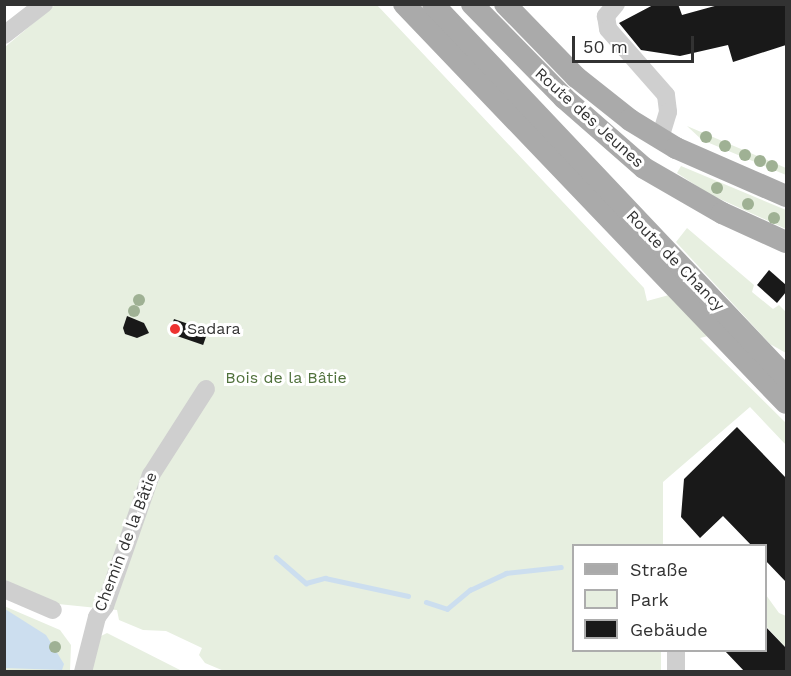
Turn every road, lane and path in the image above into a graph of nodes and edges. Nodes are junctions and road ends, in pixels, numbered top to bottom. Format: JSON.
{"nodes":[{"id":1,"x":44,"y":4,"type":"edge"},
{"id":2,"x":404,"y":4,"type":"edge"},
{"id":3,"x":416,"y":4,"type":"edge"},
{"id":4,"x":433,"y":4,"type":"edge"},
{"id":5,"x":472,"y":4,"type":"edge"},
{"id":6,"x":505,"y":4,"type":"edge"},
{"id":7,"x":616,"y":4,"type":"edge"},
{"id":8,"x":4,"y":35,"type":"edge"},
{"id":9,"x":660,"y":139,"type":"junction"},
{"id":10,"x":644,"y":168,"type":"junction"},
{"id":11,"x":786,"y":196,"type":"edge"},
{"id":12,"x":786,"y":242,"type":"edge"},
{"id":13,"x":664,"y":280,"type":"junction"},
{"id":14,"x":783,"y":370,"type":"edge"},
{"id":15,"x":206,"y":389,"type":"dead end"},
{"id":16,"x":786,"y":390,"type":"edge"},
{"id":17,"x":786,"y":403,"type":"edge"},
{"id":18,"x":4,"y":590,"type":"edge"},
{"id":19,"x":53,"y":610,"type":"dead end"},
{"id":20,"x":676,"y":652,"type":"edge"},
{"id":21,"x":83,"y":672,"type":"edge"},
{"id":22,"x":676,"y":672,"type":"edge"}],
"edges":[{"from":1,"to":8,"type":"street"},
{"from":2,"to":13,"type":"main road"},
{"from":3,"to":13,"type":"street"},
{"from":4,"to":14,"type":"main road","name":"Route de Chancy"},
{"from":5,"to":10,"type":"main road","name":"Route des Jeunes"},
{"from":6,"to":9,"type":"main road","name":"Route des Jeunes"},
{"from":7,"to":9,"type":"street"},
{"from":9,"to":10,"type":"main road"},
{"from":9,"to":11,"type":"main road","name":"Route des Jeunes"},
{"from":10,"to":12,"type":"main road","name":"Route des Jeunes"},
{"from":13,"to":16,"type":"street"},
{"from":13,"to":17,"type":"main road"},
{"from":15,"to":21,"type":"street","name":"Chemin de la Bâtie"},
{"from":18,"to":19,"type":"street"},
{"from":20,"to":22,"type":"street"}]}
